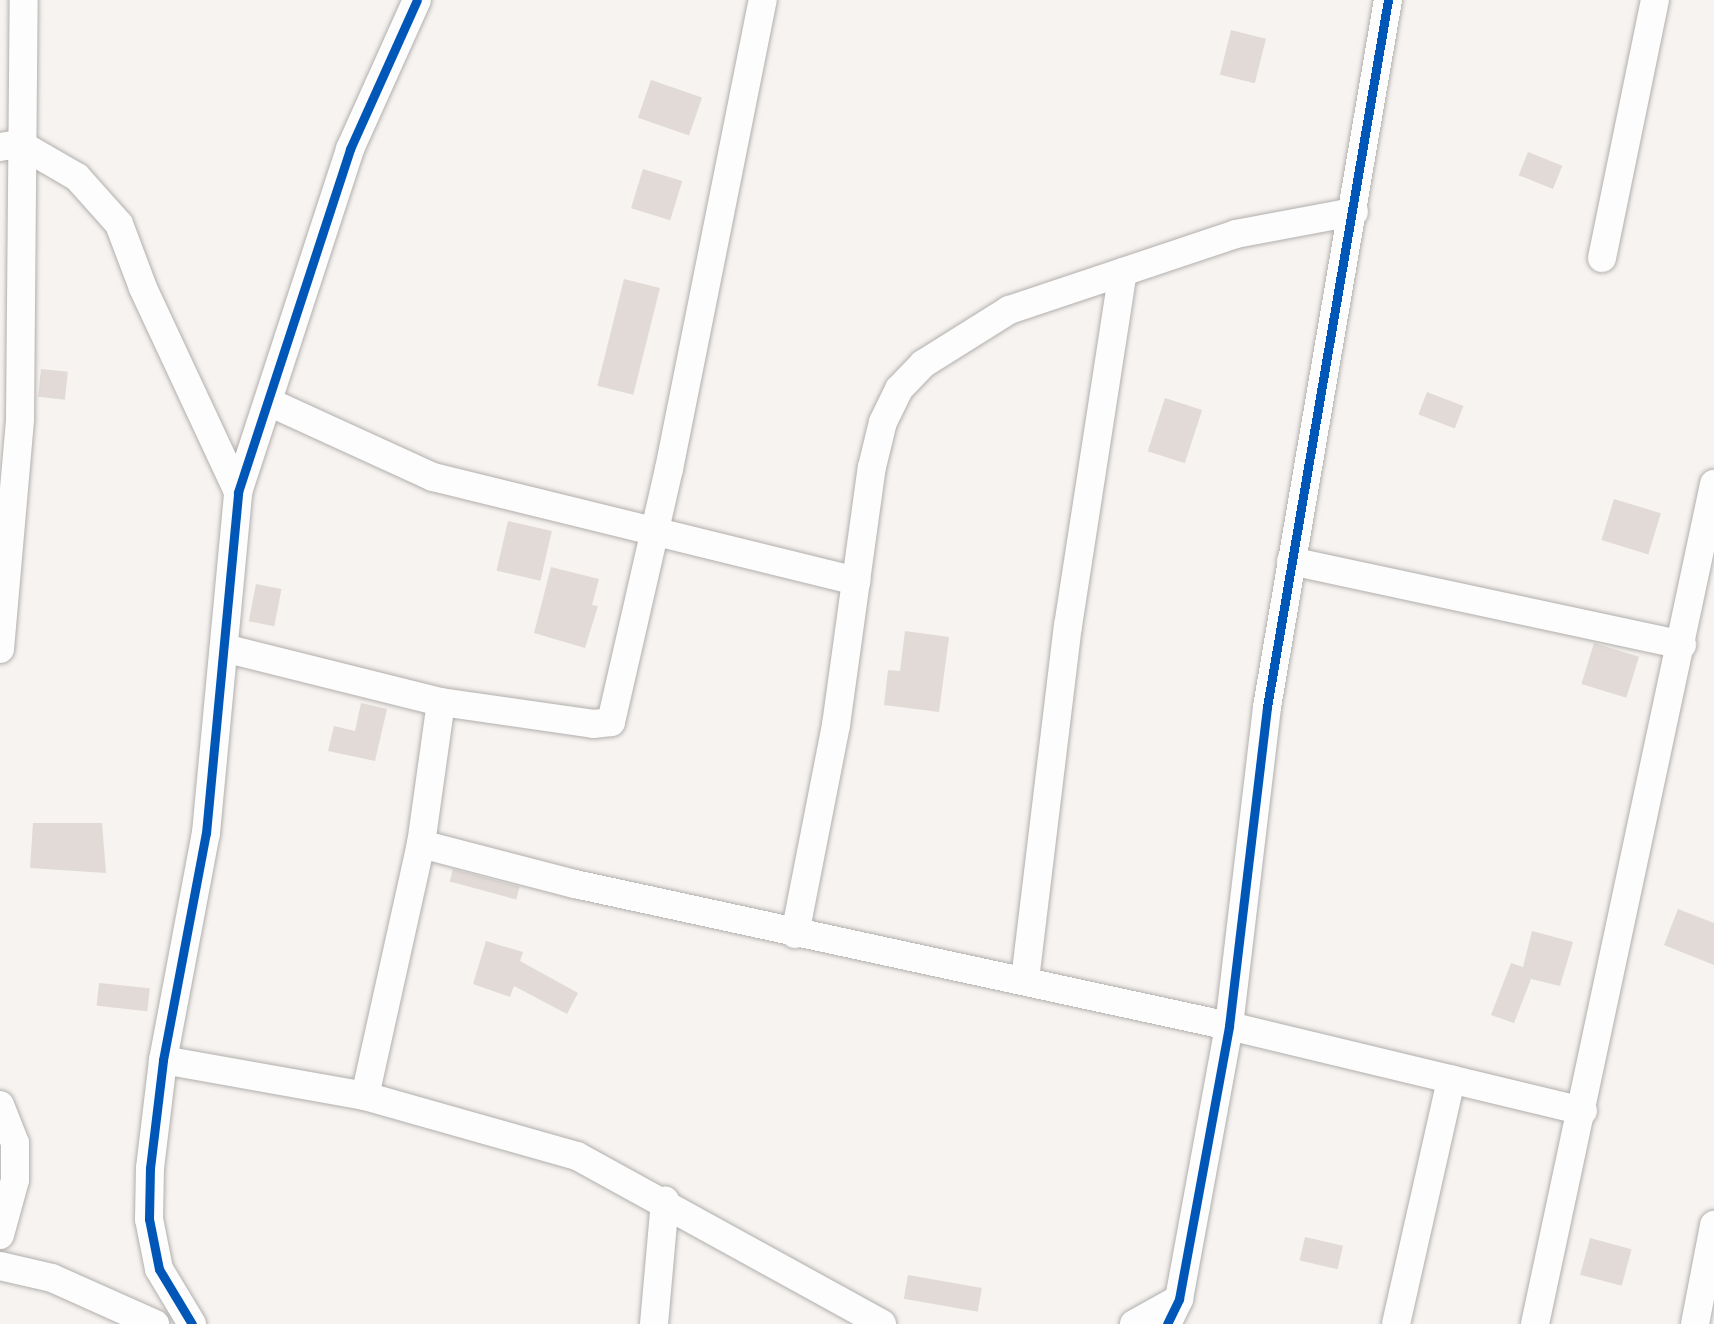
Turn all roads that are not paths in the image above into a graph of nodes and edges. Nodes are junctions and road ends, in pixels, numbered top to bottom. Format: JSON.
{"nodes":[{"id":1,"x":24,"y":0,"type":"edge"},
{"id":2,"x":417,"y":0,"type":"edge"},
{"id":3,"x":763,"y":0,"type":"edge"},
{"id":4,"x":1388,"y":0,"type":"edge"},
{"id":5,"x":1655,"y":0,"type":"edge"},
{"id":6,"x":10,"y":146,"type":"edge"},
{"id":7,"x":1354,"y":212,"type":"junction"},
{"id":8,"x":1602,"y":258,"type":"dead end"},
{"id":9,"x":1123,"y":272,"type":"junction"},
{"id":10,"x":269,"y":402,"type":"junction"},
{"id":11,"x":1714,"y":484,"type":"edge"},
{"id":12,"x":238,"y":492,"type":"junction"},
{"id":13,"x":656,"y":532,"type":"junction"},
{"id":14,"x":1291,"y":561,"type":"junction"},
{"id":15,"x":855,"y":581,"type":"junction"},
{"id":16,"x":1682,"y":645,"type":"junction"},
{"id":17,"x":224,"y":648,"type":"junction"},
{"id":18,"x":0,"y":649,"type":"edge"},
{"id":19,"x":441,"y":702,"type":"junction"},
{"id":20,"x":421,"y":844,"type":"junction"},
{"id":21,"x":795,"y":934,"type":"junction"},
{"id":22,"x":1025,"y":980,"type":"junction"},
{"id":23,"x":1229,"y":1026,"type":"junction"},
{"id":24,"x":163,"y":1060,"type":"junction"},
{"id":25,"x":1452,"y":1079,"type":"junction"},
{"id":26,"x":365,"y":1096,"type":"junction"},
{"id":27,"x":0,"y":1105,"type":"edge"},
{"id":28,"x":1583,"y":1111,"type":"junction"},
{"id":29,"x":665,"y":1200,"type":"junction"},
{"id":30,"x":1714,"y":1225,"type":"edge"},
{"id":31,"x":0,"y":1235,"type":"edge"},
{"id":32,"x":0,"y":1266,"type":"edge"},
{"id":33,"x":1173,"y":1312,"type":"edge"},
{"id":34,"x":155,"y":1324,"type":"edge"},
{"id":35,"x":192,"y":1324,"type":"edge"},
{"id":36,"x":654,"y":1324,"type":"edge"},
{"id":37,"x":882,"y":1324,"type":"edge"},
{"id":38,"x":1134,"y":1324,"type":"edge"},
{"id":39,"x":1396,"y":1324,"type":"edge"},
{"id":40,"x":1535,"y":1324,"type":"edge"},
{"id":41,"x":1695,"y":1324,"type":"edge"}],
"edges":[{"from":1,"to":6,"type":"street"},
{"from":2,"to":10,"type":"street"},
{"from":3,"to":13,"type":"street"},
{"from":4,"to":7,"type":"street"},
{"from":5,"to":8,"type":"street"},
{"from":6,"to":12,"type":"street"},
{"from":6,"to":18,"type":"street"},
{"from":7,"to":9,"type":"street"},
{"from":7,"to":14,"type":"street"},
{"from":9,"to":15,"type":"street"},
{"from":9,"to":22,"type":"street"},
{"from":10,"to":12,"type":"street"},
{"from":10,"to":13,"type":"street"},
{"from":11,"to":16,"type":"street"},
{"from":12,"to":17,"type":"street"},
{"from":13,"to":15,"type":"street"},
{"from":13,"to":19,"type":"street"},
{"from":14,"to":16,"type":"street"},
{"from":14,"to":23,"type":"street"},
{"from":15,"to":21,"type":"street"},
{"from":16,"to":28,"type":"street"},
{"from":17,"to":19,"type":"street"},
{"from":17,"to":24,"type":"street"},
{"from":19,"to":20,"type":"street"},
{"from":20,"to":21,"type":"street"},
{"from":20,"to":26,"type":"street"},
{"from":21,"to":22,"type":"street"},
{"from":22,"to":23,"type":"street"},
{"from":23,"to":25,"type":"street"},
{"from":23,"to":33,"type":"street"},
{"from":24,"to":26,"type":"street"},
{"from":24,"to":35,"type":"street"},
{"from":25,"to":28,"type":"street"},
{"from":25,"to":39,"type":"street"},
{"from":26,"to":29,"type":"street"},
{"from":27,"to":31,"type":"street"},
{"from":28,"to":40,"type":"street"},
{"from":29,"to":36,"type":"street"},
{"from":29,"to":37,"type":"street"},
{"from":30,"to":41,"type":"street"},
{"from":32,"to":34,"type":"street"},
{"from":33,"to":38,"type":"street"}]}
